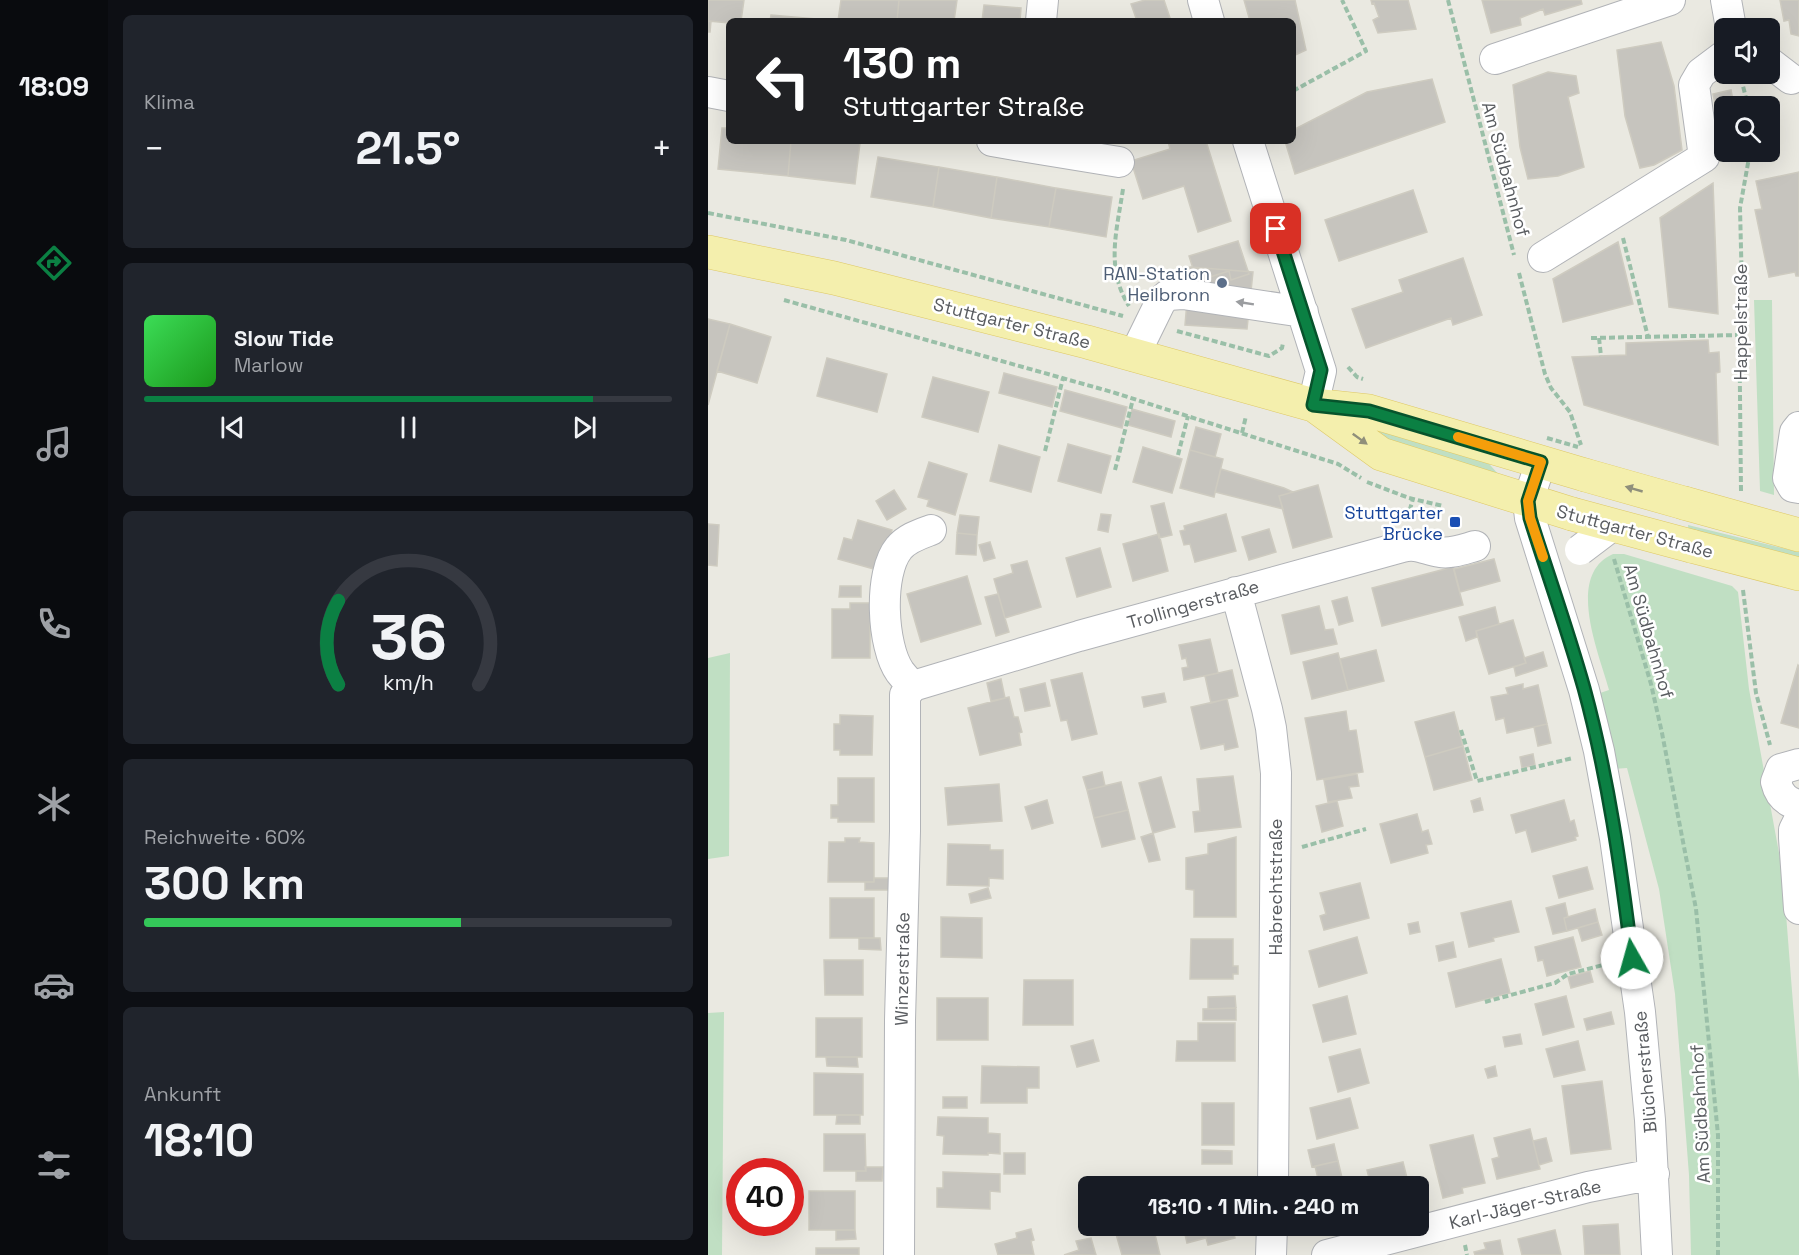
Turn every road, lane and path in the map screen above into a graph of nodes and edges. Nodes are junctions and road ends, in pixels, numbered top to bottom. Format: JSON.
{"nodes":[{"id":1,"x":1043,"y":0,"type":"edge"},
{"id":2,"x":1203,"y":0,"type":"edge"},
{"id":3,"x":1342,"y":0,"type":"edge"},
{"id":4,"x":1448,"y":0,"type":"edge"},
{"id":5,"x":1670,"y":0,"type":"edge"},
{"id":6,"x":1726,"y":0,"type":"edge"},
{"id":7,"x":1041,"y":18,"type":"edge"},
{"id":8,"x":1208,"y":18,"type":"edge"},
{"id":9,"x":1729,"y":18,"type":"edge"},
{"id":10,"x":1495,"y":59,"type":"dead end"},
{"id":11,"x":1714,"y":63,"type":"edge"},
{"id":12,"x":1296,"y":90,"type":"edge"},
{"id":13,"x":708,"y":92,"type":"edge"},
{"id":14,"x":726,"y":95,"type":"edge"},
{"id":15,"x":1028,"y":144,"type":"edge"},
{"id":16,"x":1249,"y":144,"type":"edge"},
{"id":17,"x":1107,"y":160,"type":"joint"},
{"id":18,"x":1748,"y":162,"type":"edge"},
{"id":19,"x":708,"y":213,"type":"edge"},
{"id":20,"x":708,"y":252,"type":"edge"},
{"id":21,"x":1627,"y":254,"type":"dead end"},
{"id":22,"x":1526,"y":263,"type":"junction"},
{"id":23,"x":777,"y":298,"type":"dead end"},
{"id":24,"x":1143,"y":322,"type":"junction"},
{"id":25,"x":1306,"y":323,"type":"junction"},
{"id":26,"x":1740,"y":335,"type":"junction"},
{"id":27,"x":1648,"y":337,"type":"junction"},
{"id":28,"x":1591,"y":338,"type":"dead end"},
{"id":29,"x":1599,"y":338,"type":"junction"},
{"id":30,"x":1134,"y":356,"type":"junction"},
{"id":31,"x":1601,"y":356,"type":"dead end"},
{"id":32,"x":1345,"y":364,"type":"dead end"},
{"id":33,"x":1063,"y":378,"type":"junction"},
{"id":34,"x":1368,"y":381,"type":"dead end"},
{"id":35,"x":1133,"y":399,"type":"junction"},
{"id":36,"x":1313,"y":405,"type":"junction"},
{"id":37,"x":1188,"y":416,"type":"junction"},
{"id":38,"x":1799,"y":427,"type":"edge"},
{"id":39,"x":1582,"y":450,"type":"dead end"},
{"id":40,"x":1045,"y":452,"type":"dead end"},
{"id":41,"x":1178,"y":455,"type":"dead end"},
{"id":42,"x":1546,"y":463,"type":"junction"},
{"id":43,"x":1115,"y":470,"type":"dead end"},
{"id":44,"x":1799,"y":488,"type":"edge"},
{"id":45,"x":1413,"y":499,"type":"junction"},
{"id":46,"x":1528,"y":501,"type":"junction"},
{"id":47,"x":1738,"y":505,"type":"junction"},
{"id":48,"x":1447,"y":508,"type":"dead end"},
{"id":49,"x":1407,"y":518,"type":"dead end"},
{"id":50,"x":931,"y":530,"type":"dead end"},
{"id":51,"x":1799,"y":535,"type":"edge"},
{"id":52,"x":1612,"y":537,"type":"junction"},
{"id":53,"x":1474,"y":546,"type":"dead end"},
{"id":54,"x":1738,"y":572,"type":"junction"},
{"id":55,"x":1799,"y":574,"type":"edge"},
{"id":56,"x":1236,"y":591,"type":"junction"},
{"id":57,"x":1560,"y":609,"type":"junction"},
{"id":58,"x":913,"y":686,"type":"junction"},
{"id":59,"x":1461,"y":730,"type":"dead end"},
{"id":60,"x":1599,"y":751,"type":"junction"},
{"id":61,"x":1790,"y":767,"type":"edge"},
{"id":62,"x":1799,"y":805,"type":"edge"},
{"id":63,"x":1799,"y":820,"type":"edge"},
{"id":64,"x":1366,"y":829,"type":"dead end"},
{"id":65,"x":1276,"y":855,"type":"junction"},
{"id":66,"x":1799,"y":909,"type":"edge"},
{"id":67,"x":1632,"y":958,"type":"junction"},
{"id":68,"x":1485,"y":1002,"type":"dead end"},
{"id":69,"x":1654,"y":1174,"type":"junction"},
{"id":70,"x":1273,"y":1176,"type":"edge"},
{"id":71,"x":1272,"y":1236,"type":"edge"},
{"id":72,"x":899,"y":1255,"type":"edge"},
{"id":73,"x":1271,"y":1255,"type":"edge"},
{"id":74,"x":1328,"y":1255,"type":"edge"},
{"id":75,"x":1657,"y":1255,"type":"edge"},
{"id":76,"x":1718,"y":1255,"type":"edge"}],
"edges":[{"from":1,"to":7,"type":"street"},
{"from":2,"to":8,"type":"street"},
{"from":3,"to":12,"type":"path"},
{"from":4,"to":22,"type":"path","name":"Am Südbahnhof"},
{"from":5,"to":10,"type":"street"},
{"from":6,"to":9,"type":"street"},
{"from":11,"to":22,"type":"street"},
{"from":13,"to":14,"type":"street"},
{"from":15,"to":17,"type":"street"},
{"from":16,"to":25,"type":"street"},
{"from":17,"to":24,"type":"path"},
{"from":18,"to":26,"type":"path","name":"Happelstraße"},
{"from":19,"to":24,"type":"path"},
{"from":20,"to":30,"type":"main road","name":"Stuttgarter Straße"},
{"from":21,"to":27,"type":"path"},
{"from":22,"to":39,"type":"path","name":"Am Südbahnhof"},
{"from":23,"to":33,"type":"path"},
{"from":25,"to":24,"type":"street","one_way":true},
{"from":24,"to":25,"type":"path"},
{"from":24,"to":30,"type":"street"},
{"from":25,"to":36,"type":"street"},
{"from":26,"to":27,"type":"path"},
{"from":26,"to":47,"type":"path","name":"Happelstraße"},
{"from":27,"to":29,"type":"path"},
{"from":28,"to":29,"type":"path"},
{"from":29,"to":31,"type":"path"},
{"from":30,"to":36,"type":"main road","name":"Stuttgarter Straße"},
{"from":32,"to":34,"type":"path"},
{"from":33,"to":35,"type":"path"},
{"from":33,"to":40,"type":"path"},
{"from":35,"to":37,"type":"path"},
{"from":35,"to":43,"type":"path"},
{"from":36,"to":42,"type":"main road","name":"Stuttgarter Straße"},
{"from":36,"to":46,"type":"main road","name":"Stuttgarter Straße","one_way":true},
{"from":37,"to":41,"type":"path"},
{"from":37,"to":45,"type":"path"},
{"from":38,"to":44,"type":"street"},
{"from":42,"to":46,"type":"street"},
{"from":47,"to":42,"type":"main road","name":"Stuttgarter Straße","one_way":true,"bridge":true},
{"from":45,"to":48,"type":"path"},
{"from":45,"to":49,"type":"path"},
{"from":46,"to":52,"type":"main road","name":"Stuttgarter Straße","bridge":true},
{"from":46,"to":57,"type":"street","name":"Blücherstraße"},
{"from":47,"to":51,"type":"main road","name":"Stuttgarter Straße"},
{"from":50,"to":58,"type":"street"},
{"from":52,"to":54,"type":"main road","name":"Stuttgarter Straße","bridge":true},
{"from":52,"to":57,"type":"street","name":"Blücherstraße","bridge":true},
{"from":52,"to":76,"type":"path","name":"Am Südbahnhof"},
{"from":53,"to":56,"type":"street","name":"Trollingerstraße"},
{"from":54,"to":55,"type":"main road","name":"Stuttgarter Straße"},
{"from":54,"to":61,"type":"path"},
{"from":56,"to":58,"type":"street","name":"Trollingerstraße"},
{"from":56,"to":65,"type":"street","name":"Habrechtstraße"},
{"from":57,"to":60,"type":"street","name":"Blücherstraße"},
{"from":58,"to":72,"type":"street","name":"Winzerstraße"},
{"from":59,"to":60,"type":"path"},
{"from":60,"to":67,"type":"street","name":"Blücherstraße"},
{"from":61,"to":62,"type":"street"},
{"from":63,"to":66,"type":"street"},
{"from":64,"to":65,"type":"path"},
{"from":65,"to":70,"type":"street","name":"Habrechtstraße"},
{"from":67,"to":68,"type":"path"},
{"from":67,"to":69,"type":"street","name":"Blücherstraße"},
{"from":69,"to":74,"type":"street","name":"Karl-Jäger-Straße"},
{"from":69,"to":75,"type":"street","name":"Blücherstraße"},
{"from":71,"to":73,"type":"street"}]}
